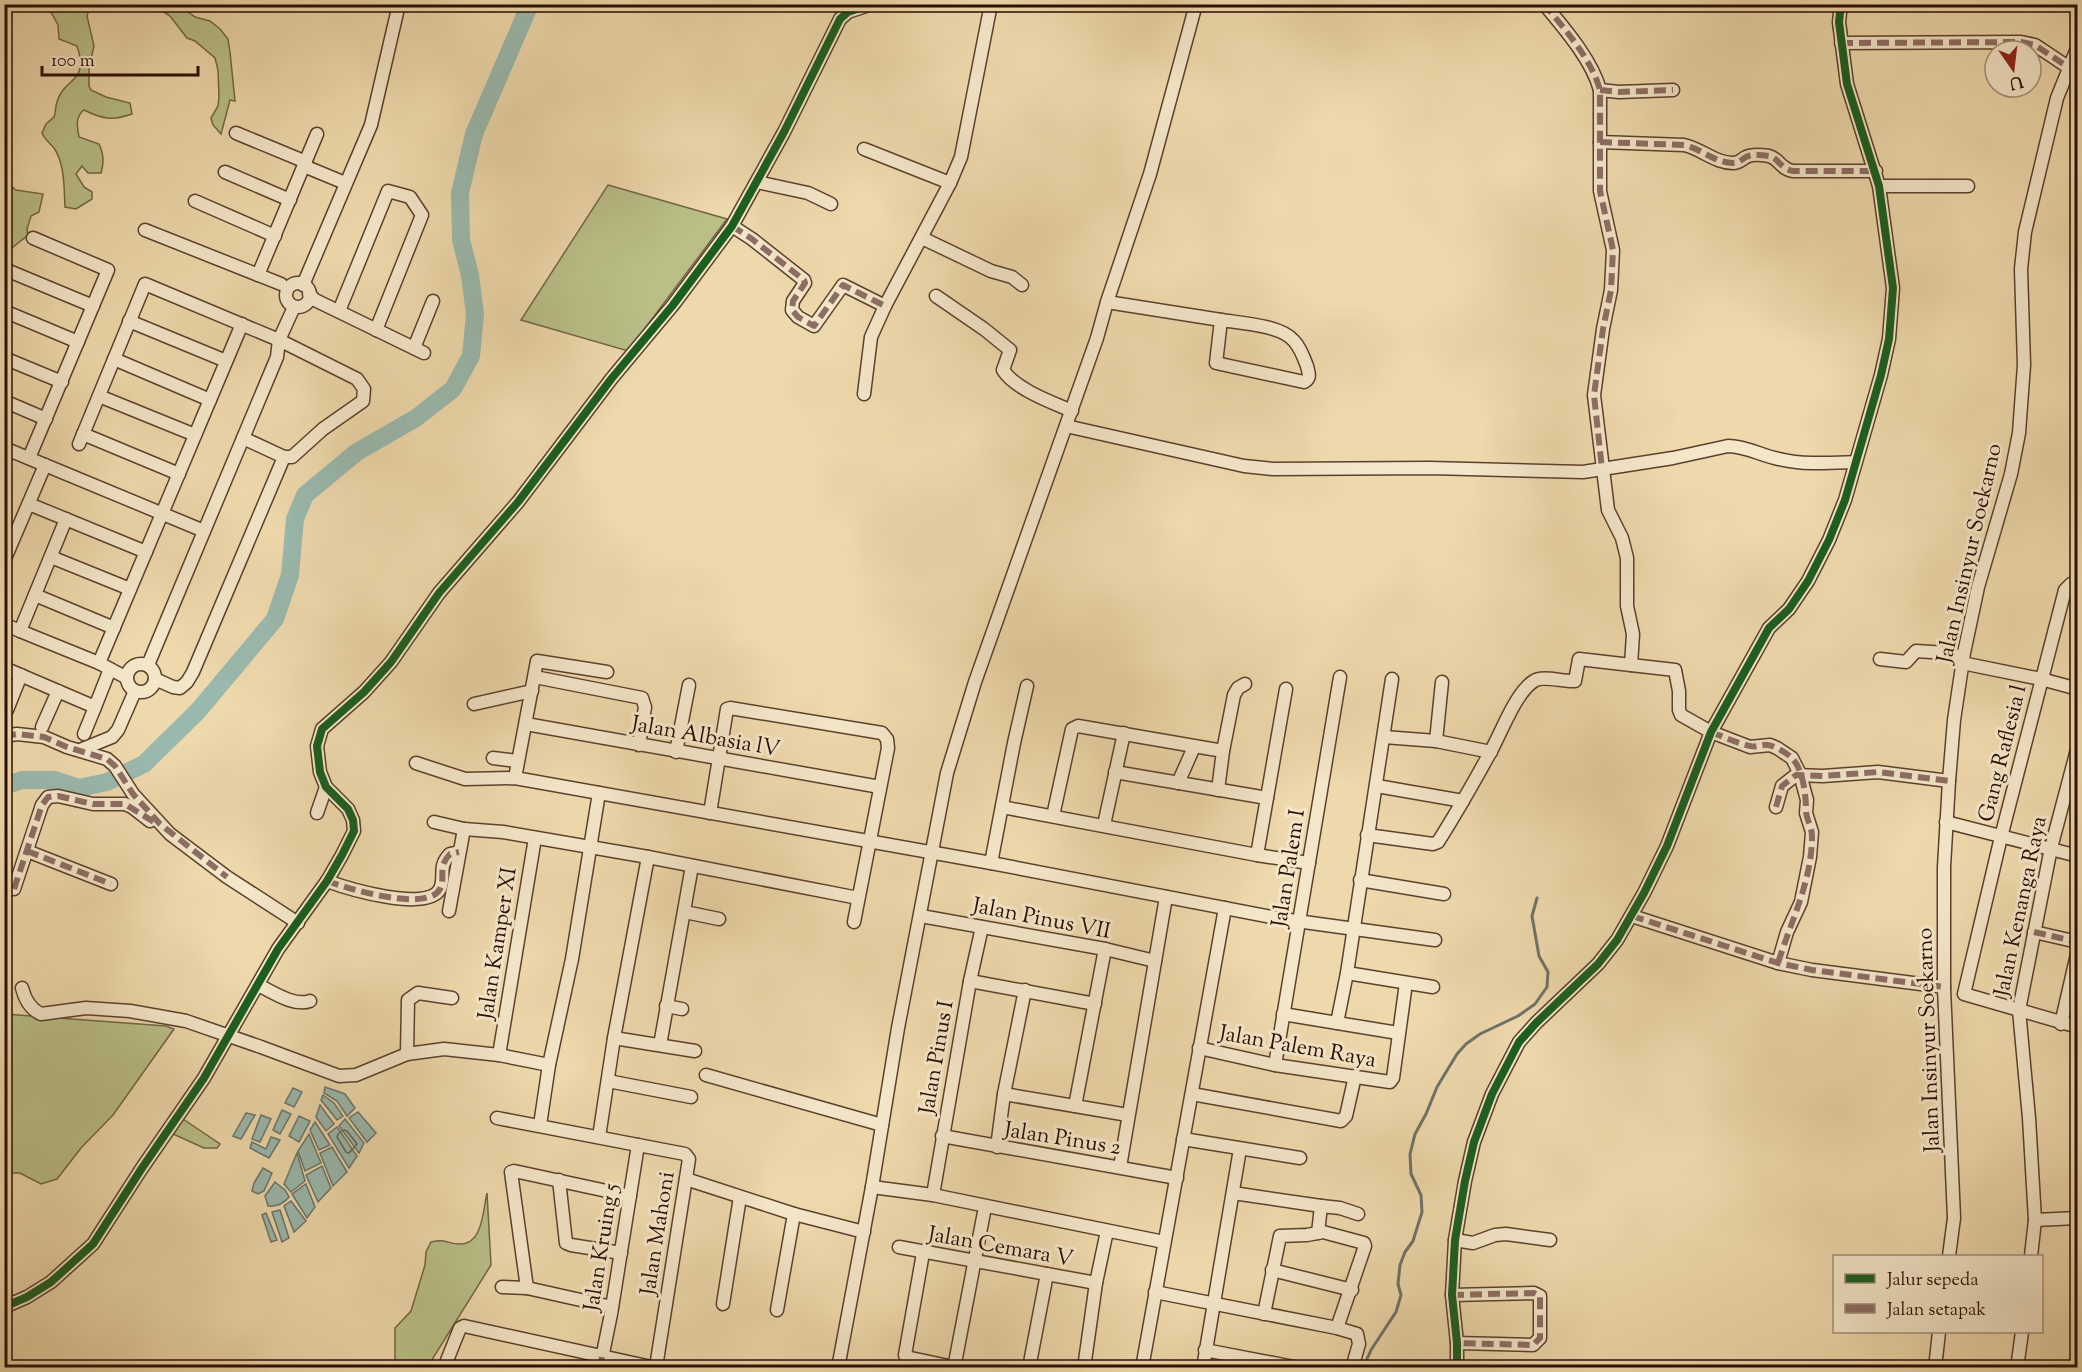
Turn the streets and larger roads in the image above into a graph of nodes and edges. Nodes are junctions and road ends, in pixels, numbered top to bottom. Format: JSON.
{"nodes":[{"id":1,"x":399,"y":4,"type":"edge"},
{"id":2,"x":837,"y":4,"type":"edge"},
{"id":3,"x":872,"y":4,"type":"edge"},
{"id":4,"x":991,"y":4,"type":"edge"},
{"id":5,"x":1196,"y":4,"type":"edge"},
{"id":6,"x":1544,"y":4,"type":"edge"},
{"id":7,"x":1841,"y":4,"type":"edge"},
{"id":8,"x":840,"y":19,"type":"junction"},
{"id":9,"x":1841,"y":43,"type":"junction"},
{"id":10,"x":2078,"y":46,"type":"edge"},
{"id":11,"x":2068,"y":67,"type":"junction"},
{"id":12,"x":1600,"y":90,"type":"junction"},
{"id":13,"x":1672,"y":90,"type":"dead end"},
{"id":14,"x":236,"y":133,"type":"dead end"},
{"id":15,"x":317,"y":134,"type":"dead end"},
{"id":16,"x":1600,"y":142,"type":"junction"},
{"id":17,"x":864,"y":149,"type":"dead end"},
{"id":18,"x":305,"y":164,"type":"junction"},
{"id":19,"x":1876,"y":171,"type":"junction"},
{"id":20,"x":225,"y":172,"type":"dead end"},
{"id":21,"x":757,"y":182,"type":"junction"},
{"id":22,"x":345,"y":183,"type":"junction"},
{"id":23,"x":950,"y":183,"type":"junction"},
{"id":24,"x":1879,"y":186,"type":"junction"},
{"id":25,"x":1968,"y":186,"type":"dead end"},
{"id":26,"x":290,"y":200,"type":"junction"},
{"id":27,"x":195,"y":201,"type":"dead end"},
{"id":28,"x":831,"y":204,"type":"dead end"},
{"id":29,"x":732,"y":226,"type":"junction"},
{"id":30,"x":145,"y":230,"type":"dead end"},
{"id":31,"x":274,"y":236,"type":"junction"},
{"id":32,"x":33,"y":238,"type":"dead end"},
{"id":33,"x":922,"y":238,"type":"junction"},
{"id":34,"x":4,"y":269,"type":"edge"},
{"id":35,"x":258,"y":275,"type":"junction"},
{"id":36,"x":281,"y":284,"type":"dead end"},
{"id":37,"x":1022,"y":285,"type":"dead end"},
{"id":38,"x":306,"y":289,"type":"junction"},
{"id":39,"x":936,"y":296,"type":"dead end"},
{"id":40,"x":434,"y":301,"type":"dead end"},
{"id":41,"x":1107,"y":302,"type":"junction"},
{"id":42,"x":93,"y":306,"type":"junction"},
{"id":43,"x":885,"y":306,"type":"junction"},
{"id":44,"x":294,"y":307,"type":"junction"},
{"id":45,"x":4,"y":311,"type":"edge"},
{"id":46,"x":339,"y":311,"type":"junction"},
{"id":47,"x":1221,"y":320,"type":"junction"},
{"id":48,"x":129,"y":321,"type":"junction"},
{"id":49,"x":242,"y":324,"type":"junction"},
{"id":50,"x":376,"y":330,"type":"junction"},
{"id":51,"x":279,"y":340,"type":"junction"},
{"id":52,"x":78,"y":342,"type":"junction"},
{"id":53,"x":4,"y":358,"type":"edge"},
{"id":54,"x":114,"y":359,"type":"junction"},
{"id":55,"x":226,"y":361,"type":"junction"},
{"id":56,"x":62,"y":382,"type":"junction"},
{"id":57,"x":864,"y":394,"type":"dead end"},
{"id":58,"x":99,"y":396,"type":"junction"},
{"id":59,"x":210,"y":400,"type":"junction"},
{"id":60,"x":4,"y":401,"type":"edge"},
{"id":61,"x":1072,"y":411,"type":"junction"},
{"id":62,"x":46,"y":419,"type":"junction"},
{"id":63,"x":1066,"y":426,"type":"junction"},
{"id":64,"x":195,"y":435,"type":"junction"},
{"id":65,"x":243,"y":438,"type":"junction"},
{"id":66,"x":6,"y":452,"type":"edge"},
{"id":67,"x":284,"y":457,"type":"junction"},
{"id":68,"x":29,"y":458,"type":"junction"},
{"id":69,"x":1855,"y":462,"type":"junction"},
{"id":70,"x":45,"y":465,"type":"junction"},
{"id":71,"x":1602,"y":469,"type":"junction"},
{"id":72,"x":179,"y":474,"type":"junction"},
{"id":73,"x":29,"y":504,"type":"junction"},
{"id":74,"x":162,"y":514,"type":"junction"},
{"id":75,"x":66,"y":519,"type":"junction"},
{"id":76,"x":204,"y":531,"type":"junction"},
{"id":77,"x":146,"y":552,"type":"junction"},
{"id":78,"x":51,"y":557,"type":"junction"},
{"id":79,"x":4,"y":561,"type":"edge"},
{"id":80,"x":2074,"y":584,"type":"edge"},
{"id":81,"x":130,"y":589,"type":"junction"},
{"id":82,"x":35,"y":595,"type":"junction"},
{"id":83,"x":4,"y":624,"type":"edge"},
{"id":84,"x":114,"y":628,"type":"junction"},
{"id":85,"x":20,"y":631,"type":"junction"},
{"id":86,"x":1957,"y":657,"type":"junction"},
{"id":87,"x":1880,"y":658,"type":"dead end"},
{"id":88,"x":99,"y":663,"type":"junction"},
{"id":89,"x":148,"y":665,"type":"junction"},
{"id":90,"x":1631,"y":665,"type":"junction"},
{"id":91,"x":4,"y":668,"type":"edge"},
{"id":92,"x":110,"y":669,"type":"junction"},
{"id":93,"x":607,"y":672,"type":"dead end"},
{"id":94,"x":21,"y":675,"type":"junction"},
{"id":95,"x":535,"y":677,"type":"junction"},
{"id":96,"x":1340,"y":677,"type":"dead end"},
{"id":97,"x":127,"y":678,"type":"junction"},
{"id":98,"x":155,"y":679,"type":"junction"},
{"id":99,"x":1392,"y":679,"type":"dead end"},
{"id":100,"x":2041,"y":679,"type":"junction"},
{"id":101,"x":1442,"y":682,"type":"dead end"},
{"id":102,"x":1245,"y":684,"type":"dead end"},
{"id":103,"x":689,"y":686,"type":"dead end"},
{"id":104,"x":1028,"y":686,"type":"dead end"},
{"id":105,"x":1286,"y":689,"type":"dead end"},
{"id":106,"x":2078,"y":689,"type":"edge"},
{"id":107,"x":57,"y":691,"type":"junction"},
{"id":108,"x":135,"y":691,"type":"junction"},
{"id":109,"x":532,"y":691,"type":"junction"},
{"id":110,"x":474,"y":704,"type":"dead end"},
{"id":111,"x":95,"y":707,"type":"junction"},
{"id":112,"x":7,"y":710,"type":"dead end"},
{"id":113,"x":526,"y":724,"type":"junction"},
{"id":114,"x":42,"y":727,"type":"dead end"},
{"id":115,"x":1712,"y":732,"type":"junction"},
{"id":116,"x":1124,"y":733,"type":"junction"},
{"id":117,"x":84,"y":734,"type":"dead end"},
{"id":118,"x":4,"y":736,"type":"edge"},
{"id":119,"x":1384,"y":737,"type":"junction"},
{"id":120,"x":1436,"y":741,"type":"junction"},
{"id":121,"x":639,"y":745,"type":"junction"},
{"id":122,"x":2078,"y":746,"type":"edge"},
{"id":123,"x":1194,"y":747,"type":"junction"},
{"id":124,"x":80,"y":750,"type":"junction"},
{"id":125,"x":676,"y":752,"type":"junction"},
{"id":126,"x":1223,"y":752,"type":"junction"},
{"id":127,"x":1491,"y":752,"type":"junction"},
{"id":128,"x":493,"y":758,"type":"dead end"},
{"id":129,"x":718,"y":759,"type":"junction"},
{"id":130,"x":517,"y":761,"type":"junction"},
{"id":131,"x":416,"y":763,"type":"dead end"},
{"id":132,"x":1115,"y":772,"type":"junction"},
{"id":133,"x":1800,"y":774,"type":"junction"},
{"id":134,"x":515,"y":778,"type":"junction"},
{"id":135,"x":1941,"y":780,"type":"junction"},
{"id":136,"x":1178,"y":783,"type":"junction"},
{"id":137,"x":1377,"y":786,"type":"junction"},
{"id":138,"x":326,"y":787,"type":"junction"},
{"id":139,"x":880,"y":787,"type":"junction"},
{"id":140,"x":1218,"y":790,"type":"junction"},
{"id":141,"x":599,"y":793,"type":"junction"},
{"id":142,"x":1268,"y":798,"type":"junction"},
{"id":143,"x":1463,"y":801,"type":"junction"},
{"id":144,"x":1002,"y":807,"type":"junction"},
{"id":145,"x":1776,"y":807,"type":"dead end"},
{"id":146,"x":317,"y":813,"type":"dead end"},
{"id":147,"x":710,"y":813,"type":"junction"},
{"id":148,"x":1053,"y":816,"type":"junction"},
{"id":149,"x":434,"y":822,"type":"dead end"},
{"id":150,"x":1946,"y":822,"type":"junction"},
{"id":151,"x":160,"y":824,"type":"junction"},
{"id":152,"x":1104,"y":825,"type":"junction"},
{"id":153,"x":464,"y":829,"type":"junction"},
{"id":154,"x":1366,"y":835,"type":"junction"},
{"id":155,"x":2001,"y":837,"type":"junction"},
{"id":156,"x":535,"y":838,"type":"junction"},
{"id":157,"x":871,"y":843,"type":"junction"},
{"id":158,"x":590,"y":848,"type":"junction"},
{"id":159,"x":2051,"y":848,"type":"junction"},
{"id":160,"x":27,"y":851,"type":"junction"},
{"id":161,"x":459,"y":852,"type":"junction"},
{"id":162,"x":931,"y":852,"type":"junction"},
{"id":163,"x":1257,"y":855,"type":"junction"},
{"id":164,"x":2078,"y":856,"type":"edge"},
{"id":165,"x":648,"y":857,"type":"junction"},
{"id":166,"x":1309,"y":862,"type":"junction"},
{"id":167,"x":991,"y":863,"type":"junction"},
{"id":168,"x":692,"y":866,"type":"junction"},
{"id":169,"x":1360,"y":880,"type":"junction"},
{"id":170,"x":327,"y":881,"type":"junction"},
{"id":171,"x":111,"y":884,"type":"dead end"},
{"id":172,"x":14,"y":889,"type":"dead end"},
{"id":173,"x":1444,"y":894,"type":"dead end"},
{"id":174,"x":858,"y":896,"type":"junction"},
{"id":175,"x":1166,"y":897,"type":"junction"},
{"id":176,"x":1225,"y":908,"type":"junction"},
{"id":177,"x":449,"y":910,"type":"dead end"},
{"id":178,"x":685,"y":912,"type":"junction"},
{"id":179,"x":921,"y":916,"type":"junction"},
{"id":180,"x":1632,"y":916,"type":"junction"},
{"id":181,"x":719,"y":919,"type":"dead end"},
{"id":182,"x":854,"y":922,"type":"dead end"},
{"id":183,"x":1300,"y":922,"type":"junction"},
{"id":184,"x":298,"y":923,"type":"junction"},
{"id":185,"x":982,"y":927,"type":"junction"},
{"id":186,"x":1352,"y":928,"type":"junction"},
{"id":187,"x":2034,"y":932,"type":"junction"},
{"id":188,"x":1435,"y":940,"type":"dead end"},
{"id":189,"x":2078,"y":942,"type":"edge"},
{"id":190,"x":1105,"y":950,"type":"junction"},
{"id":191,"x":2078,"y":950,"type":"edge"},
{"id":192,"x":1155,"y":961,"type":"junction"},
{"id":193,"x":1778,"y":963,"type":"junction"},
{"id":194,"x":1347,"y":974,"type":"junction"},
{"id":195,"x":970,"y":981,"type":"junction"},
{"id":196,"x":1406,"y":983,"type":"junction"},
{"id":197,"x":258,"y":985,"type":"junction"},
{"id":198,"x":1934,"y":986,"type":"junction"},
{"id":199,"x":1433,"y":987,"type":"dead end"},
{"id":200,"x":22,"y":988,"type":"dead end"},
{"id":201,"x":1025,"y":990,"type":"junction"},
{"id":202,"x":452,"y":998,"type":"dead end"},
{"id":203,"x":302,"y":1002,"type":"dead end"},
{"id":204,"x":1095,"y":1004,"type":"junction"},
{"id":205,"x":666,"y":1006,"type":"junction"},
{"id":206,"x":682,"y":1009,"type":"dead end"},
{"id":207,"x":2019,"y":1010,"type":"junction"},
{"id":208,"x":1283,"y":1014,"type":"junction"},
{"id":209,"x":1337,"y":1023,"type":"junction"},
{"id":210,"x":2061,"y":1024,"type":"junction"},
{"id":211,"x":2078,"y":1027,"type":"edge"},
{"id":212,"x":1398,"y":1033,"type":"junction"},
{"id":213,"x":229,"y":1036,"type":"junction"},
{"id":214,"x":614,"y":1038,"type":"junction"},
{"id":215,"x":660,"y":1045,"type":"junction"},
{"id":216,"x":1199,"y":1048,"type":"junction"},
{"id":217,"x":695,"y":1051,"type":"dead end"},
{"id":218,"x":407,"y":1054,"type":"junction"},
{"id":219,"x":499,"y":1055,"type":"junction"},
{"id":220,"x":549,"y":1065,"type":"junction"},
{"id":221,"x":1275,"y":1065,"type":"junction"},
{"id":222,"x":706,"y":1075,"type":"dead end"},
{"id":223,"x":1355,"y":1076,"type":"junction"},
{"id":224,"x":608,"y":1081,"type":"junction"},
{"id":225,"x":1004,"y":1094,"type":"junction"},
{"id":226,"x":1192,"y":1094,"type":"junction"},
{"id":227,"x":691,"y":1097,"type":"dead end"},
{"id":228,"x":1075,"y":1106,"type":"junction"},
{"id":229,"x":1128,"y":1115,"type":"junction"},
{"id":230,"x":497,"y":1118,"type":"dead end"},
{"id":231,"x":540,"y":1125,"type":"junction"},
{"id":232,"x":882,"y":1125,"type":"junction"},
{"id":233,"x":942,"y":1136,"type":"junction"},
{"id":234,"x":599,"y":1137,"type":"junction"},
{"id":235,"x":1183,"y":1139,"type":"junction"},
{"id":236,"x":638,"y":1145,"type":"junction"},
{"id":237,"x":997,"y":1147,"type":"junction"},
{"id":238,"x":1240,"y":1149,"type":"junction"},
{"id":239,"x":1300,"y":1158,"type":"dead end"},
{"id":240,"x":1120,"y":1167,"type":"junction"},
{"id":241,"x":1177,"y":1178,"type":"junction"},
{"id":242,"x":686,"y":1179,"type":"junction"},
{"id":243,"x":559,"y":1180,"type":"junction"},
{"id":244,"x":872,"y":1187,"type":"junction"},
{"id":245,"x":1233,"y":1192,"type":"junction"},
{"id":246,"x":933,"y":1195,"type":"junction"},
{"id":247,"x":630,"y":1196,"type":"junction"},
{"id":248,"x":740,"y":1197,"type":"junction"},
{"id":249,"x":1321,"y":1206,"type":"junction"},
{"id":250,"x":985,"y":1207,"type":"junction"},
{"id":251,"x":794,"y":1214,"type":"junction"},
{"id":252,"x":1358,"y":1214,"type":"dead end"},
{"id":253,"x":2078,"y":1218,"type":"edge"},
{"id":254,"x":2035,"y":1220,"type":"junction"},
{"id":255,"x":1107,"y":1231,"type":"junction"},
{"id":256,"x":864,"y":1232,"type":"junction"},
{"id":257,"x":1318,"y":1233,"type":"junction"},
{"id":258,"x":1455,"y":1240,"type":"junction"},
{"id":259,"x":1550,"y":1240,"type":"dead end"},
{"id":260,"x":1164,"y":1242,"type":"junction"},
{"id":261,"x":899,"y":1247,"type":"dead end"},
{"id":262,"x":621,"y":1253,"type":"junction"},
{"id":263,"x":923,"y":1253,"type":"junction"},
{"id":264,"x":1949,"y":1255,"type":"edge"},
{"id":265,"x":2031,"y":1255,"type":"edge"},
{"id":266,"x":975,"y":1262,"type":"junction"},
{"id":267,"x":1272,"y":1270,"type":"junction"},
{"id":268,"x":1047,"y":1274,"type":"junction"},
{"id":269,"x":1096,"y":1283,"type":"junction"},
{"id":270,"x":502,"y":1287,"type":"dead end"},
{"id":271,"x":527,"y":1288,"type":"junction"},
{"id":272,"x":1352,"y":1290,"type":"junction"},
{"id":273,"x":1155,"y":1292,"type":"junction"},
{"id":274,"x":1452,"y":1295,"type":"junction"},
{"id":275,"x":1212,"y":1303,"type":"junction"},
{"id":276,"x":723,"y":1304,"type":"dead end"},
{"id":277,"x":4,"y":1307,"type":"edge"},
{"id":278,"x":612,"y":1307,"type":"junction"},
{"id":279,"x":777,"y":1310,"type":"dead end"},
{"id":280,"x":1264,"y":1314,"type":"junction"},
{"id":281,"x":1337,"y":1328,"type":"junction"},
{"id":282,"x":1939,"y":1333,"type":"edge"},
{"id":283,"x":2022,"y":1333,"type":"edge"},
{"id":284,"x":1457,"y":1343,"type":"junction"},
{"id":285,"x":1205,"y":1350,"type":"junction"},
{"id":286,"x":447,"y":1362,"type":"edge"},
{"id":287,"x":601,"y":1362,"type":"edge"},
{"id":288,"x":656,"y":1367,"type":"edge"},
{"id":289,"x":956,"y":1367,"type":"edge"},
{"id":290,"x":838,"y":1368,"type":"edge"},
{"id":291,"x":1029,"y":1368,"type":"edge"},
{"id":292,"x":1084,"y":1368,"type":"edge"},
{"id":293,"x":1142,"y":1368,"type":"edge"},
{"id":294,"x":1203,"y":1368,"type":"edge"},
{"id":295,"x":1299,"y":1368,"type":"edge"},
{"id":296,"x":1352,"y":1368,"type":"edge"},
{"id":297,"x":1457,"y":1368,"type":"edge"},
{"id":298,"x":1935,"y":1368,"type":"edge"},
{"id":299,"x":2017,"y":1368,"type":"edge"}],
"edges":[{"from":1,"to":22,"type":"street"},
{"from":2,"to":8,"type":"street"},
{"from":3,"to":8,"type":"street"},
{"from":4,"to":23,"type":"street"},
{"from":5,"to":41,"type":"street"},
{"from":6,"to":12,"type":"street"},
{"from":7,"to":9,"type":"street"},
{"from":8,"to":21,"type":"street"},
{"from":9,"to":11,"type":"street"},
{"from":9,"to":19,"type":"street"},
{"from":10,"to":11,"type":"street","name":"Jalan Insinyur Soekarno"},
{"from":11,"to":86,"type":"street","name":"Jalan Insinyur Soekarno"},
{"from":12,"to":13,"type":"street"},
{"from":12,"to":16,"type":"street"},
{"from":14,"to":18,"type":"street"},
{"from":15,"to":18,"type":"street"},
{"from":16,"to":19,"type":"street"},
{"from":16,"to":71,"type":"street"},
{"from":17,"to":23,"type":"street"},
{"from":18,"to":22,"type":"street"},
{"from":18,"to":26,"type":"street"},
{"from":19,"to":24,"type":"street"},
{"from":20,"to":26,"type":"street"},
{"from":21,"to":28,"type":"street"},
{"from":21,"to":29,"type":"street"},
{"from":22,"to":38,"type":"street"},
{"from":23,"to":33,"type":"street"},
{"from":24,"to":25,"type":"street"},
{"from":24,"to":69,"type":"street"},
{"from":26,"to":31,"type":"street"},
{"from":27,"to":31,"type":"street"},
{"from":29,"to":43,"type":"street"},
{"from":29,"to":138,"type":"street"},
{"from":30,"to":35,"type":"street"},
{"from":31,"to":35,"type":"street"},
{"from":32,"to":42,"type":"street"},
{"from":33,"to":37,"type":"street"},
{"from":33,"to":43,"type":"street"},
{"from":34,"to":42,"type":"street"},
{"from":35,"to":36,"type":"street"},
{"from":38,"to":44,"type":"street"},
{"from":38,"to":44,"type":"street"},
{"from":38,"to":46,"type":"street"},
{"from":39,"to":61,"type":"street"},
{"from":40,"to":50,"type":"street"},
{"from":41,"to":47,"type":"street"},
{"from":41,"to":61,"type":"street"},
{"from":42,"to":52,"type":"street"},
{"from":43,"to":57,"type":"street"},
{"from":44,"to":51,"type":"street"},
{"from":45,"to":52,"type":"street"},
{"from":46,"to":50,"type":"street"},
{"from":46,"to":50,"type":"street"},
{"from":47,"to":47,"type":"street"},
{"from":48,"to":49,"type":"street"},
{"from":48,"to":54,"type":"street"},
{"from":48,"to":55,"type":"street"},
{"from":49,"to":51,"type":"street"},
{"from":49,"to":55,"type":"street"},
{"from":51,"to":65,"type":"street"},
{"from":51,"to":67,"type":"street"},
{"from":52,"to":56,"type":"street"},
{"from":53,"to":56,"type":"street"},
{"from":54,"to":58,"type":"street"},
{"from":54,"to":59,"type":"street"},
{"from":55,"to":59,"type":"street"},
{"from":56,"to":62,"type":"street"},
{"from":58,"to":64,"type":"street"},
{"from":58,"to":72,"type":"street"},
{"from":59,"to":64,"type":"street"},
{"from":60,"to":62,"type":"street"},
{"from":61,"to":63,"type":"street"},
{"from":62,"to":68,"type":"street"},
{"from":63,"to":71,"type":"street"},
{"from":63,"to":162,"type":"street"},
{"from":64,"to":72,"type":"street"},
{"from":65,"to":67,"type":"street"},
{"from":65,"to":76,"type":"street"},
{"from":66,"to":68,"type":"street"},
{"from":67,"to":98,"type":"street"},
{"from":68,"to":70,"type":"street"},
{"from":69,"to":71,"type":"street"},
{"from":69,"to":115,"type":"street"},
{"from":70,"to":73,"type":"street"},
{"from":70,"to":74,"type":"street"},
{"from":71,"to":90,"type":"street"},
{"from":72,"to":74,"type":"street"},
{"from":73,"to":75,"type":"street"},
{"from":73,"to":79,"type":"street"},
{"from":74,"to":76,"type":"street"},
{"from":74,"to":77,"type":"street"},
{"from":75,"to":77,"type":"street"},
{"from":75,"to":78,"type":"street"},
{"from":76,"to":89,"type":"street"},
{"from":77,"to":81,"type":"street"},
{"from":78,"to":81,"type":"street"},
{"from":78,"to":82,"type":"street"},
{"from":80,"to":100,"type":"street","name":"Gang Raflesia l"},
{"from":81,"to":84,"type":"street"},
{"from":82,"to":84,"type":"street"},
{"from":82,"to":85,"type":"street"},
{"from":83,"to":85,"type":"street"},
{"from":84,"to":88,"type":"street"},
{"from":85,"to":88,"type":"street"},
{"from":86,"to":87,"type":"street"},
{"from":86,"to":100,"type":"street"},
{"from":86,"to":135,"type":"street","name":"Jalan Insinyur Soekarno"},
{"from":88,"to":92,"type":"street"},
{"from":89,"to":97,"type":"street"},
{"from":89,"to":98,"type":"street"},
{"from":90,"to":115,"type":"street"},
{"from":90,"to":127,"type":"street"},
{"from":91,"to":94,"type":"street"},
{"from":92,"to":97,"type":"street"},
{"from":92,"to":111,"type":"street"},
{"from":93,"to":95,"type":"street"},
{"from":94,"to":107,"type":"street"},
{"from":94,"to":112,"type":"street"},
{"from":95,"to":109,"type":"street"},
{"from":95,"to":121,"type":"street"},
{"from":96,"to":166,"type":"street","name":"Jalan Palem I"},
{"from":97,"to":108,"type":"street"},
{"from":98,"to":108,"type":"street"},
{"from":99,"to":119,"type":"street"},
{"from":100,"to":106,"type":"street"},
{"from":100,"to":155,"type":"street","name":"Gang Raflesia l"},
{"from":101,"to":120,"type":"street"},
{"from":102,"to":126,"type":"street"},
{"from":103,"to":125,"type":"street"},
{"from":104,"to":144,"type":"street"},
{"from":105,"to":142,"type":"street"},
{"from":107,"to":111,"type":"street"},
{"from":107,"to":114,"type":"street"},
{"from":108,"to":124,"type":"street"},
{"from":109,"to":110,"type":"street"},
{"from":109,"to":113,"type":"street"},
{"from":111,"to":117,"type":"street"},
{"from":113,"to":121,"type":"street","name":"Jalan Albasia lV"},
{"from":113,"to":130,"type":"street"},
{"from":115,"to":133,"type":"street"},
{"from":115,"to":180,"type":"street"},
{"from":116,"to":123,"type":"street"},
{"from":116,"to":132,"type":"street"},
{"from":116,"to":148,"type":"street"},
{"from":118,"to":124,"type":"street"},
{"from":119,"to":120,"type":"street"},
{"from":119,"to":137,"type":"street"},
{"from":120,"to":127,"type":"street"},
{"from":121,"to":125,"type":"street","name":"Jalan Albasia lV"},
{"from":122,"to":159,"type":"street","name":"Jalan Kenanga Raya"},
{"from":123,"to":126,"type":"street"},
{"from":123,"to":136,"type":"street"},
{"from":124,"to":151,"type":"street"},
{"from":125,"to":129,"type":"street","name":"Jalan Albasia lV"},
{"from":126,"to":140,"type":"street"},
{"from":127,"to":143,"type":"street"},
{"from":128,"to":130,"type":"street"},
{"from":129,"to":139,"type":"street","name":"Jalan Albasia lV"},
{"from":129,"to":139,"type":"street"},
{"from":129,"to":147,"type":"street"},
{"from":130,"to":134,"type":"street"},
{"from":131,"to":134,"type":"street"},
{"from":132,"to":136,"type":"street"},
{"from":132,"to":152,"type":"street"},
{"from":133,"to":135,"type":"street"},
{"from":133,"to":145,"type":"street"},
{"from":133,"to":193,"type":"street"},
{"from":134,"to":141,"type":"street"},
{"from":135,"to":150,"type":"street","name":"Jalan Insinyur Soekarno"},
{"from":136,"to":140,"type":"street"},
{"from":137,"to":143,"type":"street"},
{"from":137,"to":154,"type":"street"},
{"from":138,"to":146,"type":"street"},
{"from":138,"to":170,"type":"street"},
{"from":139,"to":157,"type":"street"},
{"from":140,"to":142,"type":"street"},
{"from":141,"to":147,"type":"street"},
{"from":141,"to":158,"type":"street"},
{"from":142,"to":163,"type":"street"},
{"from":143,"to":154,"type":"street"},
{"from":144,"to":148,"type":"street"},
{"from":144,"to":167,"type":"street"},
{"from":147,"to":157,"type":"street"},
{"from":148,"to":152,"type":"street"},
{"from":149,"to":153,"type":"street"},
{"from":150,"to":155,"type":"street"},
{"from":150,"to":198,"type":"street","name":"Jalan Insinyur Soekarno"},
{"from":151,"to":160,"type":"street"},
{"from":151,"to":184,"type":"street"},
{"from":152,"to":163,"type":"street"},
{"from":153,"to":156,"type":"street"},
{"from":153,"to":161,"type":"street"},
{"from":154,"to":169,"type":"street"},
{"from":155,"to":159,"type":"street"},
{"from":155,"to":207,"type":"street","name":"Gang Raflesia l"},
{"from":156,"to":158,"type":"street"},
{"from":156,"to":219,"type":"street","name":"Jalan Kamper XI"},
{"from":157,"to":162,"type":"street"},
{"from":157,"to":174,"type":"street"},
{"from":158,"to":165,"type":"street"},
{"from":158,"to":220,"type":"street"},
{"from":159,"to":164,"type":"street"},
{"from":159,"to":187,"type":"street","name":"Jalan Kenanga Raya"},
{"from":160,"to":171,"type":"street"},
{"from":160,"to":172,"type":"street"},
{"from":161,"to":170,"type":"street"},
{"from":161,"to":177,"type":"street"},
{"from":162,"to":167,"type":"street"},
{"from":162,"to":179,"type":"street"},
{"from":163,"to":166,"type":"street"},
{"from":165,"to":168,"type":"street"},
{"from":165,"to":214,"type":"street"},
{"from":166,"to":183,"type":"street","name":"Jalan Palem I"},
{"from":167,"to":175,"type":"street"},
{"from":168,"to":174,"type":"street"},
{"from":168,"to":178,"type":"street"},
{"from":169,"to":173,"type":"street"},
{"from":169,"to":186,"type":"street"},
{"from":170,"to":184,"type":"street"},
{"from":174,"to":182,"type":"street"},
{"from":175,"to":176,"type":"street"},
{"from":175,"to":192,"type":"street"},
{"from":176,"to":183,"type":"street"},
{"from":176,"to":216,"type":"street"},
{"from":178,"to":181,"type":"street"},
{"from":178,"to":205,"type":"street"},
{"from":179,"to":185,"type":"street","name":"Jalan Pinus VII"},
{"from":179,"to":232,"type":"street"},
{"from":180,"to":193,"type":"street"},
{"from":180,"to":258,"type":"street"},
{"from":183,"to":186,"type":"street"},
{"from":183,"to":208,"type":"street","name":"Jalan Palem I"},
{"from":184,"to":197,"type":"street"},
{"from":185,"to":190,"type":"street","name":"Jalan Pinus VII"},
{"from":185,"to":195,"type":"street","name":"Jalan Pinus I"},
{"from":186,"to":188,"type":"street"},
{"from":186,"to":194,"type":"street"},
{"from":187,"to":189,"type":"street"},
{"from":187,"to":207,"type":"street","name":"Jalan Kenanga Raya"},
{"from":190,"to":192,"type":"street","name":"Jalan Pinus VII"},
{"from":190,"to":204,"type":"street"},
{"from":191,"to":210,"type":"street"},
{"from":192,"to":229,"type":"street"},
{"from":193,"to":198,"type":"street"},
{"from":194,"to":196,"type":"street"},
{"from":194,"to":209,"type":"street"},
{"from":195,"to":201,"type":"street"},
{"from":195,"to":233,"type":"street","name":"Jalan Pinus I"},
{"from":196,"to":199,"type":"street"},
{"from":196,"to":212,"type":"street"},
{"from":197,"to":203,"type":"street"},
{"from":197,"to":213,"type":"street"},
{"from":198,"to":264,"type":"street","name":"Jalan Insinyur Soekarno"},
{"from":200,"to":213,"type":"street"},
{"from":201,"to":204,"type":"street"},
{"from":201,"to":225,"type":"street"},
{"from":202,"to":218,"type":"street"},
{"from":204,"to":228,"type":"street"},
{"from":205,"to":206,"type":"street"},
{"from":205,"to":215,"type":"street"},
{"from":207,"to":210,"type":"street"},
{"from":207,"to":254,"type":"street","name":"Jalan Kenanga Raya"},
{"from":208,"to":209,"type":"street"},
{"from":208,"to":221,"type":"street","name":"Jalan Palem I"},
{"from":209,"to":212,"type":"street"},
{"from":210,"to":211,"type":"street"},
{"from":212,"to":223,"type":"street","name":"Jalan Palem Raya"},
{"from":213,"to":218,"type":"street"},
{"from":213,"to":277,"type":"street"},
{"from":214,"to":215,"type":"street"},
{"from":214,"to":224,"type":"street"},
{"from":215,"to":217,"type":"street"},
{"from":216,"to":221,"type":"street","name":"Jalan Palem Raya"},
{"from":216,"to":226,"type":"street"},
{"from":218,"to":219,"type":"street"},
{"from":219,"to":220,"type":"street"},
{"from":220,"to":231,"type":"street"},
{"from":221,"to":223,"type":"street","name":"Jalan Palem Raya"},
{"from":222,"to":232,"type":"street"},
{"from":223,"to":226,"type":"street"},
{"from":224,"to":227,"type":"street"},
{"from":224,"to":234,"type":"street"},
{"from":225,"to":228,"type":"street"},
{"from":225,"to":237,"type":"street"},
{"from":226,"to":235,"type":"street"},
{"from":228,"to":229,"type":"street"},
{"from":229,"to":240,"type":"street"},
{"from":230,"to":231,"type":"street","name":"Jalan Mahoni"},
{"from":231,"to":234,"type":"street","name":"Jalan Mahoni"},
{"from":232,"to":244,"type":"street"},
{"from":233,"to":237,"type":"street","name":"Jalan Pinus 2"},
{"from":233,"to":246,"type":"street","name":"Jalan Pinus I"},
{"from":234,"to":236,"type":"street","name":"Jalan Mahoni"},
{"from":235,"to":238,"type":"street"},
{"from":235,"to":241,"type":"street"},
{"from":236,"to":242,"type":"street","name":"Jalan Mahoni"},
{"from":236,"to":247,"type":"street","name":"Jalan Kruing 5"},
{"from":237,"to":240,"type":"street","name":"Jalan Pinus 2"},
{"from":238,"to":239,"type":"street"},
{"from":238,"to":245,"type":"street"},
{"from":240,"to":241,"type":"street","name":"Jalan Pinus 2"},
{"from":241,"to":260,"type":"street"},
{"from":242,"to":248,"type":"street"},
{"from":242,"to":288,"type":"street","name":"Jalan Mahoni"},
{"from":243,"to":247,"type":"street"},
{"from":243,"to":262,"type":"street"},
{"from":243,"to":271,"type":"street"},
{"from":244,"to":246,"type":"street"},
{"from":244,"to":256,"type":"street"},
{"from":245,"to":249,"type":"street"},
{"from":245,"to":275,"type":"street"},
{"from":246,"to":250,"type":"street"},
{"from":247,"to":262,"type":"street","name":"Jalan Kruing 5"},
{"from":248,"to":251,"type":"street"},
{"from":248,"to":276,"type":"street"},
{"from":249,"to":252,"type":"street"},
{"from":249,"to":257,"type":"street"},
{"from":250,"to":255,"type":"street"},
{"from":250,"to":266,"type":"street"},
{"from":251,"to":256,"type":"street"},
{"from":251,"to":279,"type":"street"},
{"from":253,"to":254,"type":"street"},
{"from":254,"to":265,"type":"street","name":"Jalan Kenanga Raya"},
{"from":255,"to":260,"type":"street"},
{"from":255,"to":269,"type":"street"},
{"from":256,"to":290,"type":"street"},
{"from":257,"to":267,"type":"street"},
{"from":257,"to":272,"type":"street"},
{"from":258,"to":259,"type":"street"},
{"from":258,"to":274,"type":"street"},
{"from":260,"to":273,"type":"street"},
{"from":261,"to":263,"type":"street","name":"Jalan Cemara V"},
{"from":262,"to":278,"type":"street","name":"Jalan Kruing 5"},
{"from":263,"to":266,"type":"street","name":"Jalan Cemara V"},
{"from":263,"to":289,"type":"street"},
{"from":266,"to":268,"type":"street","name":"Jalan Cemara V"},
{"from":266,"to":289,"type":"street"},
{"from":267,"to":272,"type":"street"},
{"from":267,"to":280,"type":"street"},
{"from":268,"to":269,"type":"street","name":"Jalan Cemara V"},
{"from":268,"to":291,"type":"street"},
{"from":269,"to":292,"type":"street"},
{"from":270,"to":271,"type":"street"},
{"from":271,"to":278,"type":"street"},
{"from":272,"to":281,"type":"street"},
{"from":273,"to":275,"type":"street"},
{"from":273,"to":293,"type":"street"},
{"from":274,"to":284,"type":"street"},
{"from":274,"to":284,"type":"street"},
{"from":275,"to":280,"type":"street"},
{"from":275,"to":285,"type":"street"},
{"from":278,"to":287,"type":"street","name":"Jalan Kruing 5"},
{"from":280,"to":281,"type":"street"},
{"from":281,"to":296,"type":"street"},
{"from":282,"to":298,"type":"street"},
{"from":283,"to":299,"type":"street"},
{"from":284,"to":297,"type":"street"},
{"from":285,"to":294,"type":"street"},
{"from":285,"to":295,"type":"street"},
{"from":286,"to":287,"type":"street"},
{"from":287,"to":288,"type":"street"}]}
